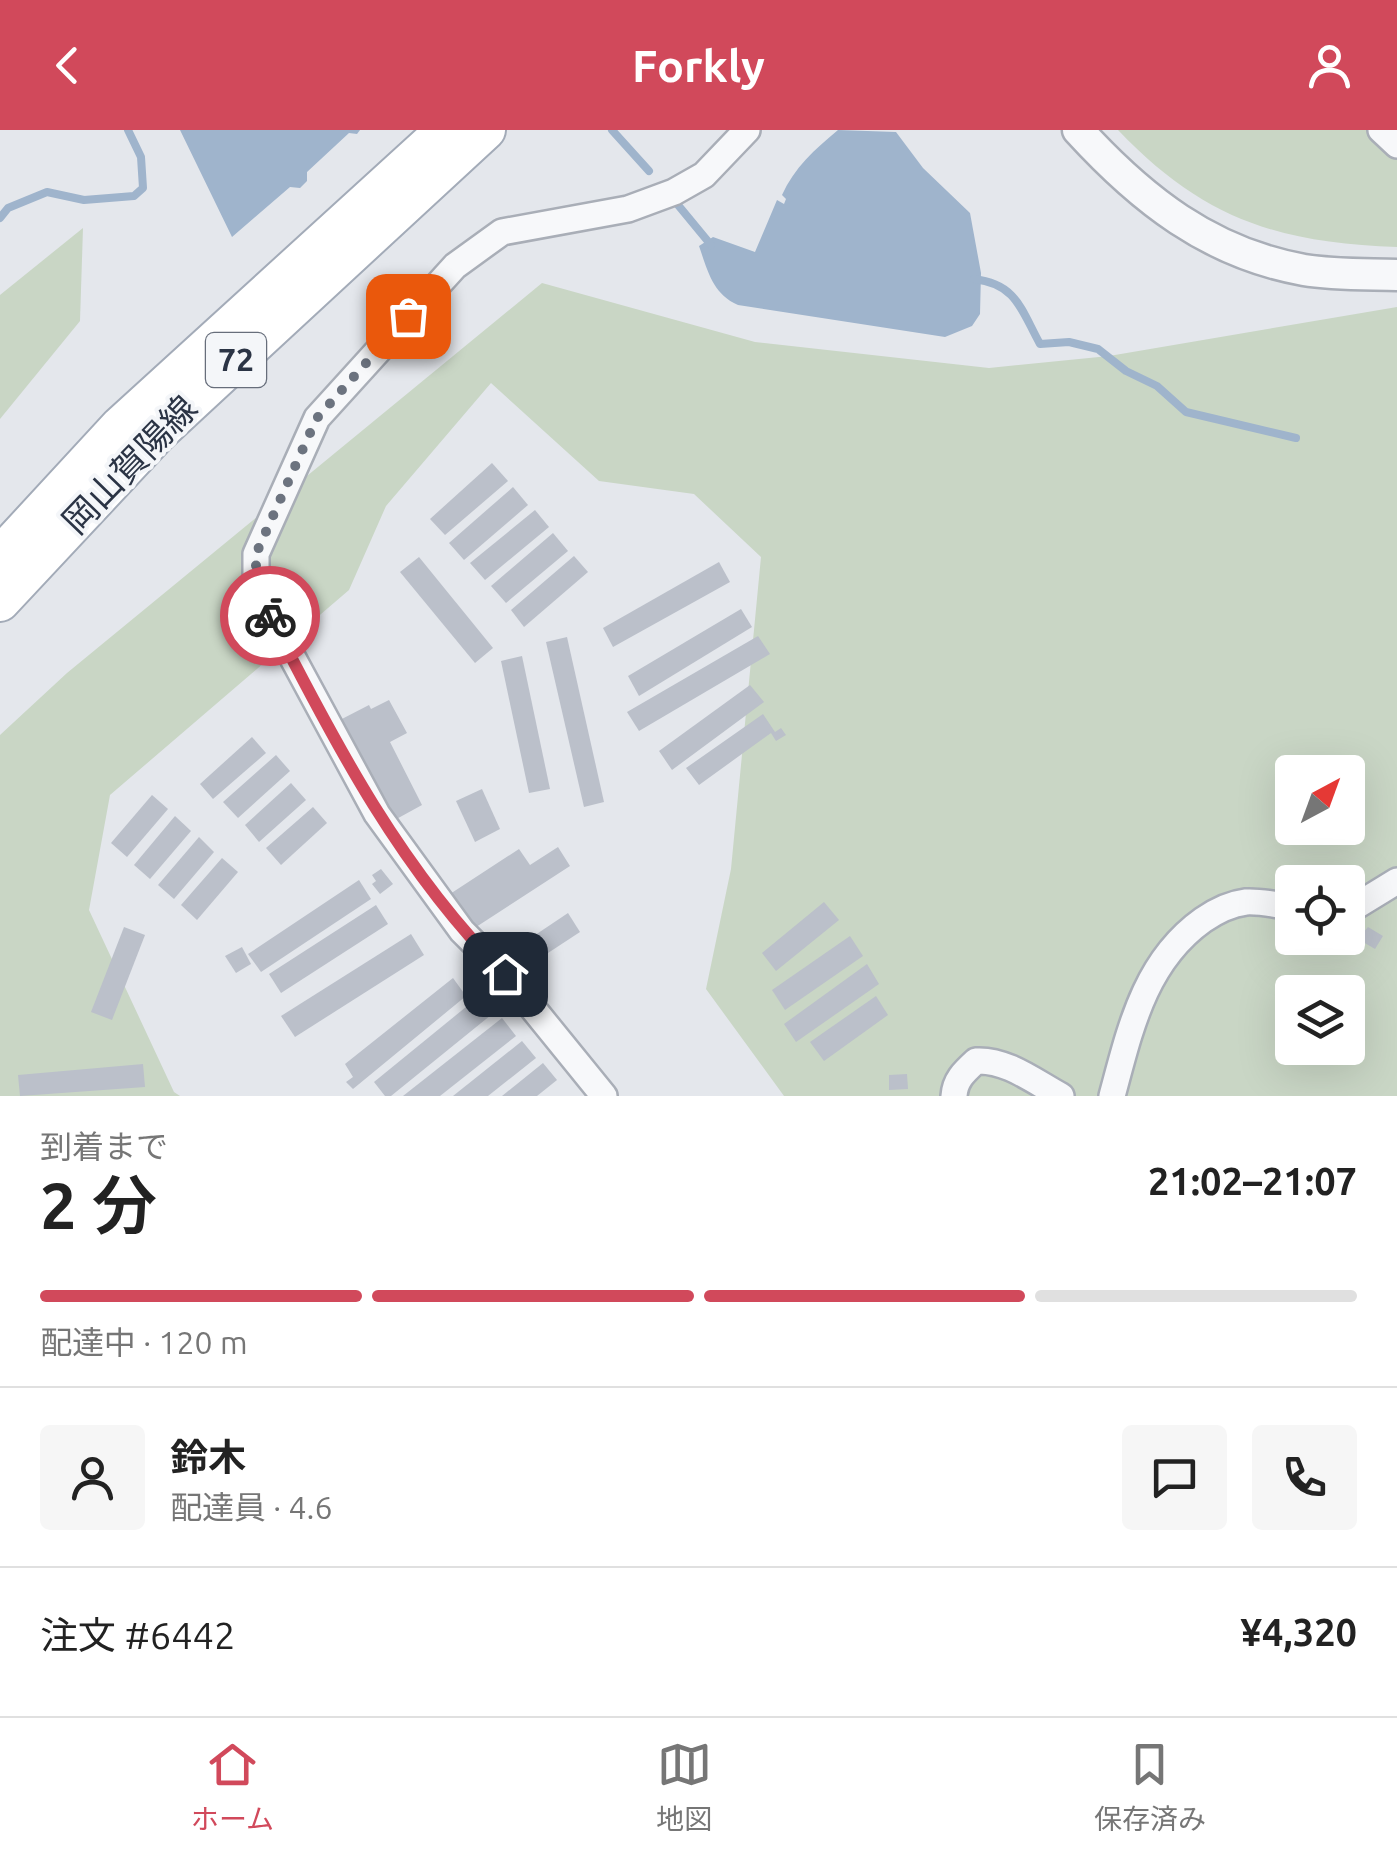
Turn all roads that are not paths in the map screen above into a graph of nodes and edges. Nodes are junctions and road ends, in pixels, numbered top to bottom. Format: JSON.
{"nodes":[{"id":1,"x":445,"y":130,"type":"edge"},
{"id":2,"x":486,"y":130,"type":"edge"},
{"id":3,"x":747,"y":130,"type":"edge"},
{"id":4,"x":1078,"y":130,"type":"edge"},
{"id":5,"x":1380,"y":130,"type":"edge"},
{"id":6,"x":1397,"y":145,"type":"edge"},
{"id":7,"x":1397,"y":275,"type":"edge"},
{"id":8,"x":0,"y":556,"type":"edge"},
{"id":9,"x":0,"y":602,"type":"edge"},
{"id":10,"x":1397,"y":882,"type":"edge"},
{"id":11,"x":1365,"y":901,"type":"edge"},
{"id":12,"x":1275,"y":905,"type":"edge"},
{"id":13,"x":604,"y":1096,"type":"edge"},
{"id":14,"x":954,"y":1096,"type":"edge"},
{"id":15,"x":1060,"y":1096,"type":"edge"},
{"id":16,"x":1112,"y":1096,"type":"edge"}],
"edges":[{"from":1,"to":8,"type":"main road","name":"岡山賀陽線","number":"72"},
{"from":2,"to":9,"type":"main road","name":"岡山賀陽線","number":"72"},
{"from":3,"to":13,"type":"street"},
{"from":4,"to":7,"type":"street"},
{"from":5,"to":6,"type":"street"},
{"from":10,"to":11,"type":"street"},
{"from":12,"to":16,"type":"street"},
{"from":14,"to":15,"type":"street"}]}
